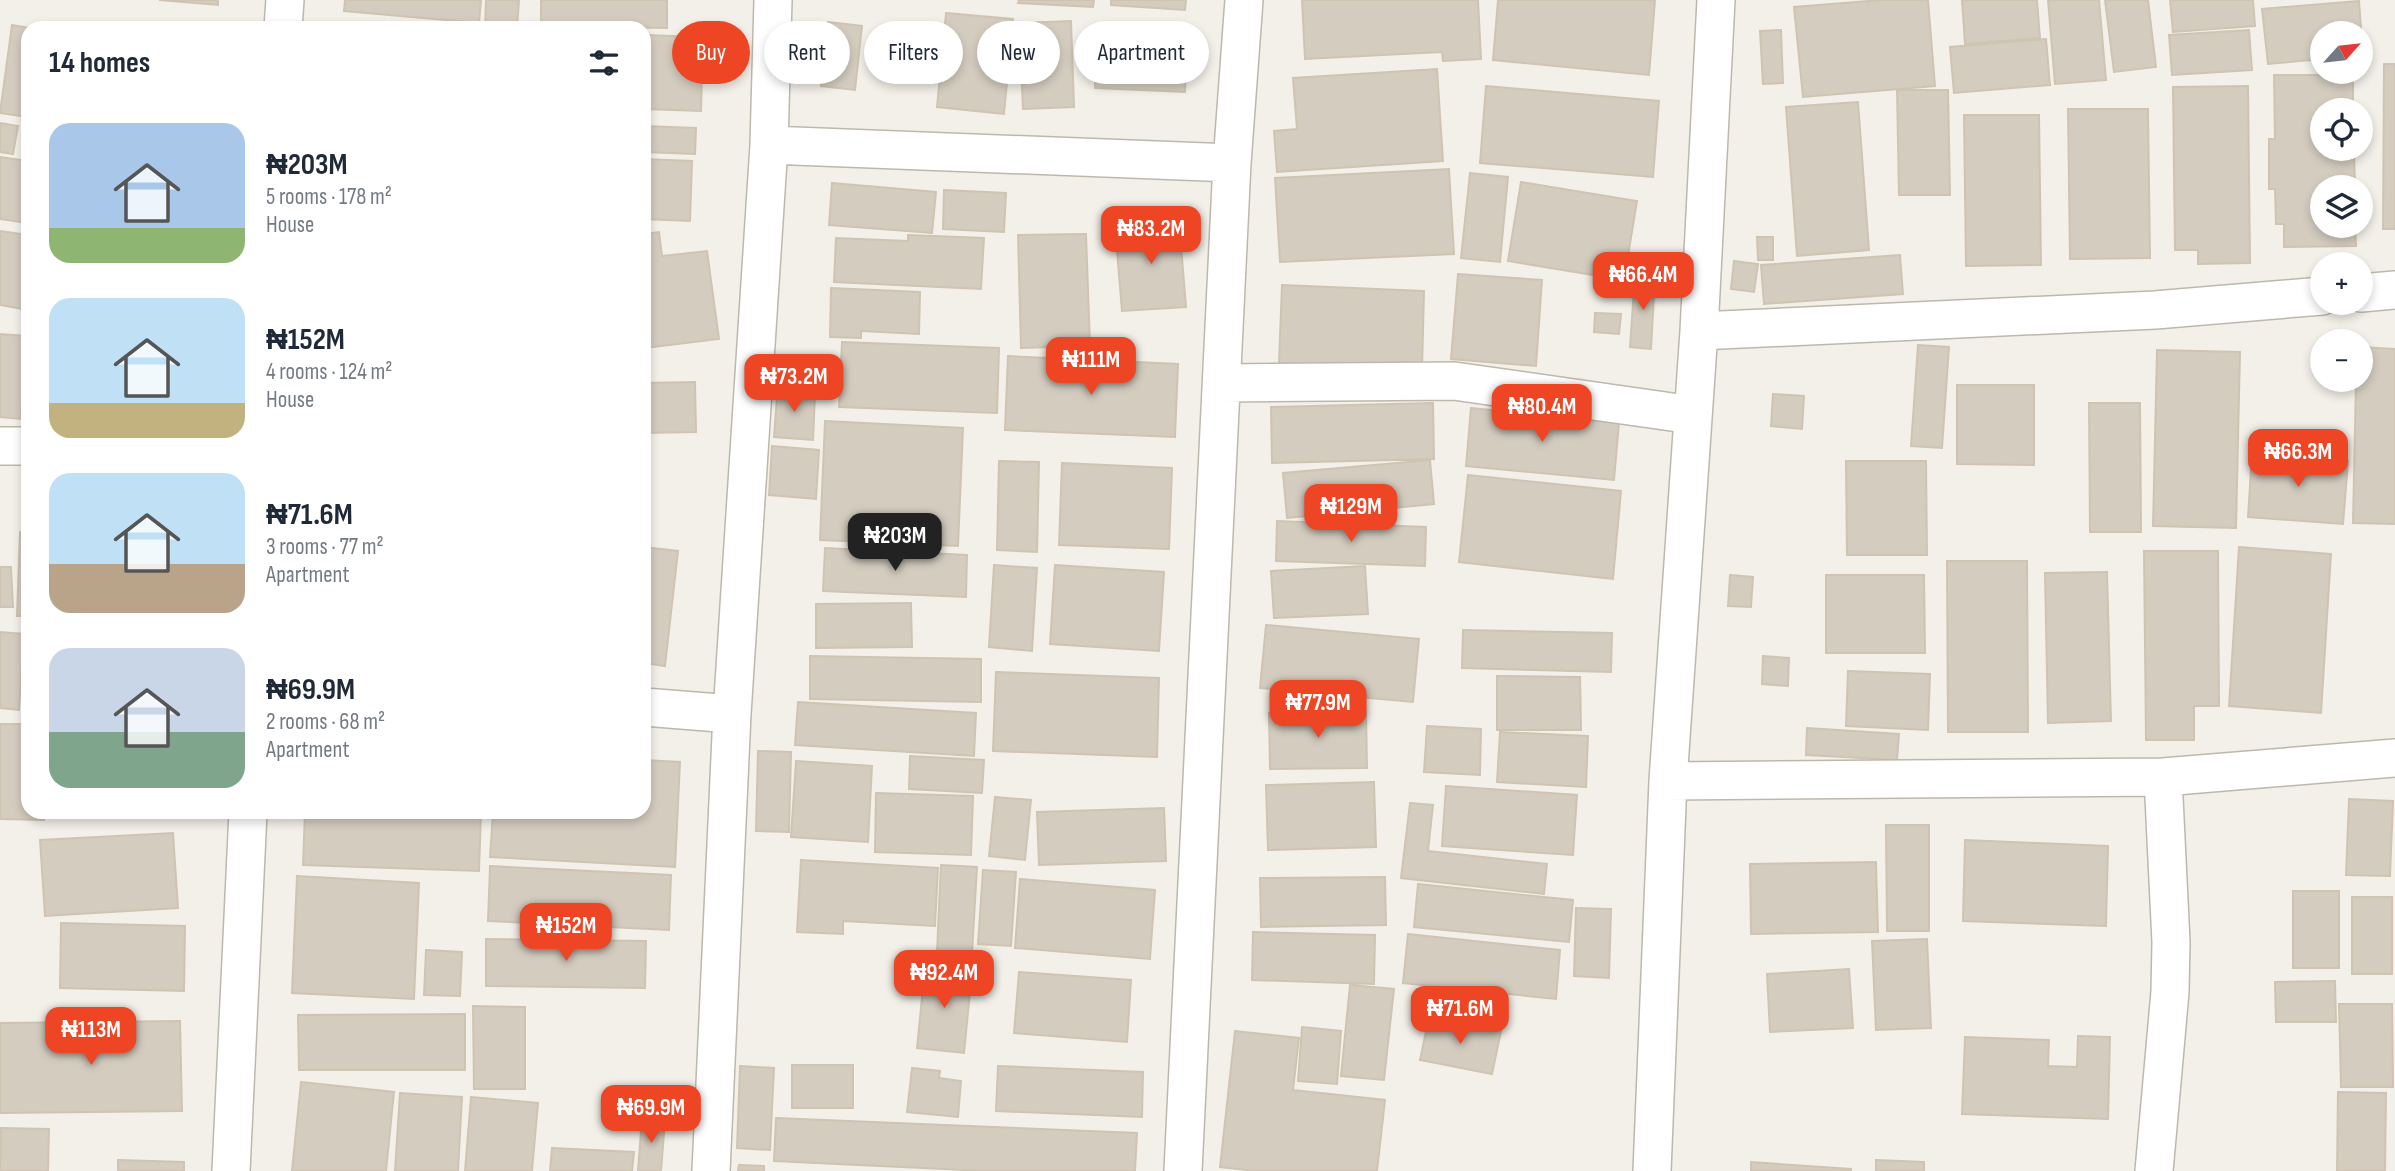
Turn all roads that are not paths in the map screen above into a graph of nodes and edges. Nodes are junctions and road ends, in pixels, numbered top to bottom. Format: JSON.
{"nodes":[{"id":1,"x":285,"y":0,"type":"edge"},
{"id":2,"x":773,"y":0,"type":"edge"},
{"id":3,"x":1244,"y":0,"type":"edge"},
{"id":4,"x":1716,"y":0,"type":"edge"},
{"id":5,"x":284,"y":21,"type":"edge"},
{"id":6,"x":769,"y":145,"type":"junction"},
{"id":7,"x":1232,"y":163,"type":"junction"},
{"id":8,"x":2395,"y":290,"type":"edge"},
{"id":9,"x":2373,"y":292,"type":"edge"},
{"id":10,"x":2310,"y":297,"type":"edge"},
{"id":11,"x":1699,"y":331,"type":"junction"},
{"id":12,"x":1222,"y":383,"type":"junction"},
{"id":13,"x":1693,"y":415,"type":"junction"},
{"id":14,"x":0,"y":446,"type":"edge"},
{"id":15,"x":21,"y":446,"type":"edge"},
{"id":16,"x":651,"y":708,"type":"edge"},
{"id":17,"x":732,"y":714,"type":"junction"},
{"id":18,"x":2395,"y":758,"type":"edge"},
{"id":19,"x":2162,"y":778,"type":"junction"},
{"id":20,"x":1668,"y":781,"type":"junction"},
{"id":21,"x":248,"y":819,"type":"edge"},
{"id":22,"x":231,"y":1171,"type":"edge"},
{"id":23,"x":711,"y":1171,"type":"edge"},
{"id":24,"x":1183,"y":1171,"type":"edge"},
{"id":25,"x":1652,"y":1171,"type":"edge"},
{"id":26,"x":2154,"y":1171,"type":"edge"}],
"edges":[{"from":1,"to":5,"type":"street"},
{"from":2,"to":6,"type":"street"},
{"from":3,"to":7,"type":"street"},
{"from":4,"to":11,"type":"street"},
{"from":6,"to":7,"type":"street"},
{"from":6,"to":17,"type":"street"},
{"from":7,"to":12,"type":"street"},
{"from":8,"to":9,"type":"street"},
{"from":10,"to":11,"type":"street"},
{"from":11,"to":13,"type":"street"},
{"from":12,"to":13,"type":"street"},
{"from":12,"to":24,"type":"street"},
{"from":13,"to":20,"type":"street"},
{"from":14,"to":15,"type":"street"},
{"from":16,"to":17,"type":"street"},
{"from":17,"to":23,"type":"street"},
{"from":18,"to":19,"type":"street"},
{"from":19,"to":20,"type":"street"},
{"from":19,"to":26,"type":"street"},
{"from":20,"to":25,"type":"street"},
{"from":21,"to":22,"type":"street"}]}
